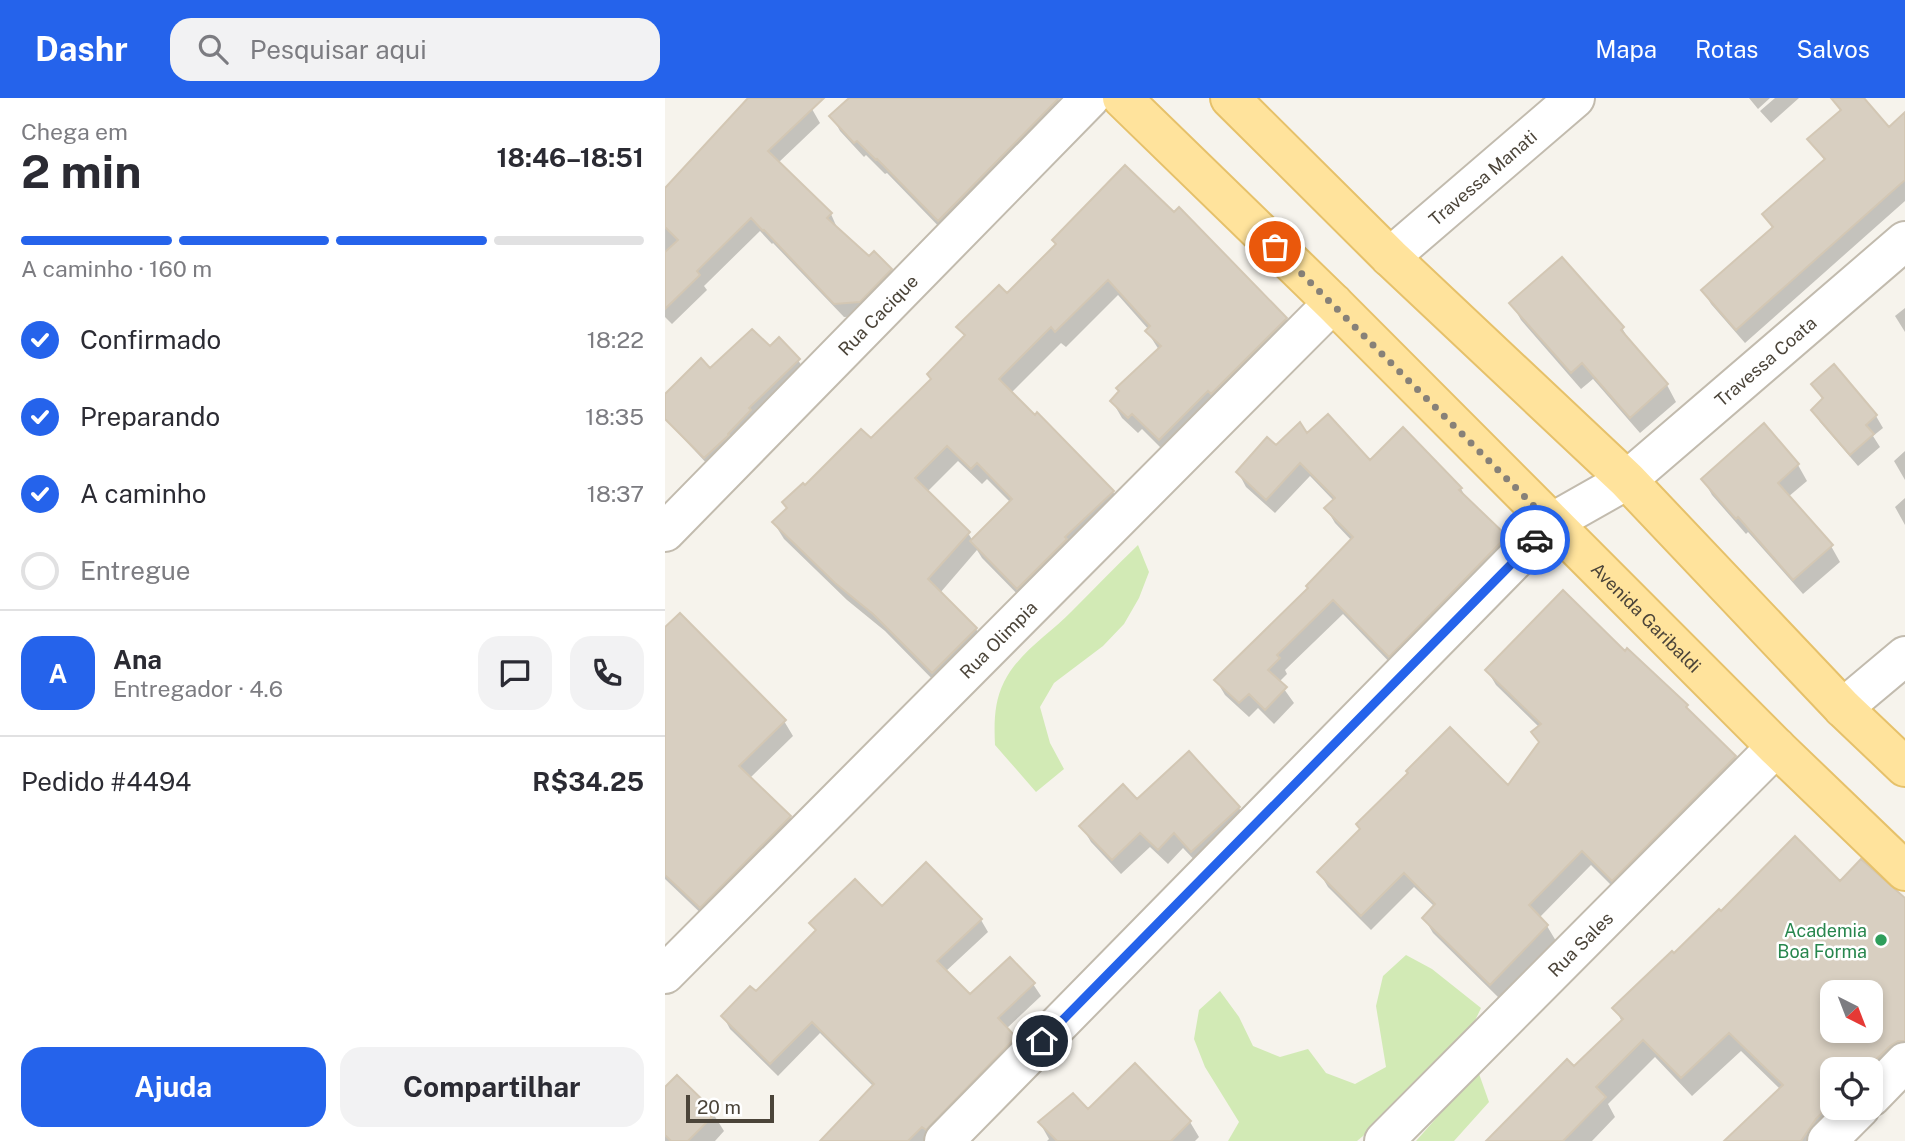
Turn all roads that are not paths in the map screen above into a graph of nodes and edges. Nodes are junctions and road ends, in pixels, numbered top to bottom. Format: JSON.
{"nodes":[{"id":1,"x":1090,"y":98,"type":"edge"},
{"id":2,"x":1122,"y":98,"type":"edge"},
{"id":3,"x":1230,"y":98,"type":"edge"},
{"id":4,"x":1574,"y":98,"type":"edge"},
{"id":5,"x":1905,"y":241,"type":"edge"},
{"id":6,"x":1390,"y":257,"type":"junction"},
{"id":7,"x":1333,"y":303,"type":"junction"},
{"id":8,"x":1627,"y":480,"type":"junction"},
{"id":9,"x":1551,"y":523,"type":"junction"},
{"id":10,"x":665,"y":532,"type":"edge"},
{"id":11,"x":1905,"y":656,"type":"edge"},
{"id":12,"x":1843,"y":708,"type":"junction"},
{"id":13,"x":1776,"y":747,"type":"junction"},
{"id":14,"x":1905,"y":767,"type":"edge"},
{"id":15,"x":1905,"y":872,"type":"edge"},
{"id":16,"x":665,"y":974,"type":"edge"},
{"id":17,"x":1905,"y":1062,"type":"edge"},
{"id":18,"x":1883,"y":1085,"type":"edge"},
{"id":19,"x":1848,"y":1120,"type":"edge"},
{"id":20,"x":944,"y":1141,"type":"edge"},
{"id":21,"x":1384,"y":1141,"type":"edge"},
{"id":22,"x":1827,"y":1141,"type":"edge"}],
"edges":[{"from":1,"to":10,"type":"street","name":"Rua Cacique"},
{"from":2,"to":7,"type":"main road","name":"Avenida Garibaldi"},
{"from":3,"to":6,"type":"main road"},
{"from":4,"to":6,"type":"street","name":"Travessa Manati"},
{"from":5,"to":8,"type":"street","name":"Travessa Coata"},
{"from":6,"to":8,"type":"main road"},
{"from":7,"to":9,"type":"main road","name":"Avenida Garibaldi"},
{"from":7,"to":16,"type":"street","name":"Rua Olimpia"},
{"from":8,"to":9,"type":"street","name":"Travessa Coata"},
{"from":8,"to":12,"type":"main road"},
{"from":9,"to":13,"type":"main road","name":"Avenida Garibaldi"},
{"from":9,"to":20,"type":"street","name":"Travessa Coata"},
{"from":11,"to":12,"type":"street"},
{"from":12,"to":14,"type":"main road"},
{"from":13,"to":15,"type":"main road","name":"Avenida Garibaldi"},
{"from":13,"to":21,"type":"street","name":"Rua Sales"},
{"from":17,"to":18,"type":"street"},
{"from":19,"to":22,"type":"street"}]}
